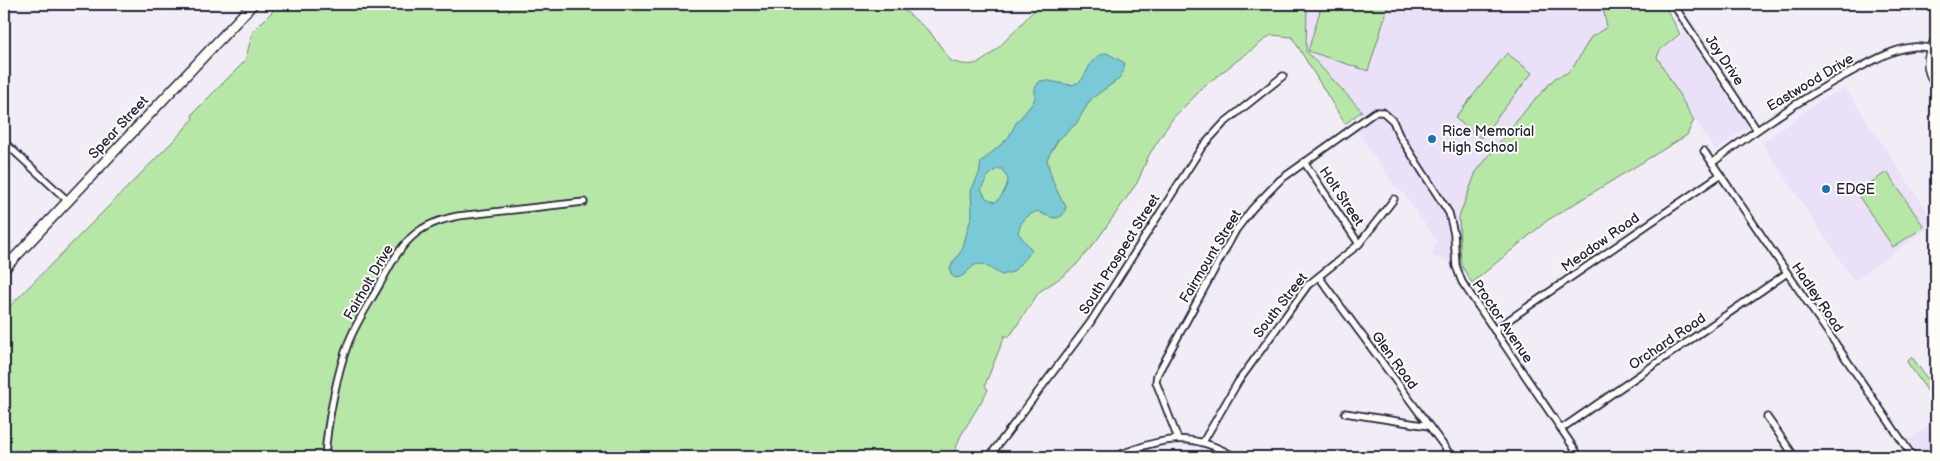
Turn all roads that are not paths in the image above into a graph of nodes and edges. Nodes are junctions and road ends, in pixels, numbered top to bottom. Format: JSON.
{"nodes":[{"id":1,"x":253,"y":4,"type":"edge"},
{"id":2,"x":1673,"y":4,"type":"edge"},
{"id":3,"x":1934,"y":44,"type":"edge"},
{"id":4,"x":1283,"y":76,"type":"dead end"},
{"id":5,"x":1936,"y":84,"type":"edge"},
{"id":6,"x":1383,"y":112,"type":"joint"},
{"id":7,"x":1756,"y":130,"type":"junction"},
{"id":8,"x":4,"y":142,"type":"edge"},
{"id":9,"x":1704,"y":151,"type":"dead end"},
{"id":10,"x":1304,"y":162,"type":"junction"},
{"id":11,"x":1712,"y":163,"type":"junction"},
{"id":12,"x":1720,"y":175,"type":"junction"},
{"id":13,"x":1394,"y":199,"type":"dead end"},
{"id":14,"x":68,"y":200,"type":"junction"},
{"id":15,"x":584,"y":202,"type":"dead end"},
{"id":16,"x":1359,"y":244,"type":"junction"},
{"id":17,"x":4,"y":269,"type":"edge"},
{"id":18,"x":1787,"y":274,"type":"junction"},
{"id":19,"x":1319,"y":277,"type":"junction"},
{"id":20,"x":1494,"y":330,"type":"junction"},
{"id":21,"x":1345,"y":413,"type":"dead end"},
{"id":22,"x":1767,"y":417,"type":"dead end"},
{"id":23,"x":1429,"y":426,"type":"junction"},
{"id":24,"x":1560,"y":429,"type":"junction"},
{"id":25,"x":1178,"y":439,"type":"junction"},
{"id":26,"x":1203,"y":442,"type":"junction"},
{"id":27,"x":325,"y":457,"type":"edge"},
{"id":28,"x":989,"y":457,"type":"edge"},
{"id":29,"x":1113,"y":457,"type":"edge"},
{"id":30,"x":1235,"y":457,"type":"edge"},
{"id":31,"x":1452,"y":457,"type":"edge"},
{"id":32,"x":1580,"y":457,"type":"edge"},
{"id":33,"x":1795,"y":457,"type":"edge"},
{"id":34,"x":1913,"y":457,"type":"edge"}],
"edges":[{"from":1,"to":14,"type":"main road","name":"Spear Street"},
{"from":2,"to":7,"type":"street","name":"Joy Drive"},
{"from":3,"to":5,"type":"main road"},
{"from":3,"to":7,"type":"street","name":"Eastwood Drive"},
{"from":4,"to":28,"type":"street","name":"South Prospect Street"},
{"from":6,"to":10,"type":"street","name":"Fairmount Street"},
{"from":6,"to":20,"type":"street","name":"Proctor Avenue"},
{"from":7,"to":11,"type":"street","name":"Eastwood Drive"},
{"from":8,"to":14,"type":"street"},
{"from":9,"to":11,"type":"street","name":"Hadley Road"},
{"from":10,"to":16,"type":"street","name":"Holt Street"},
{"from":10,"to":25,"type":"street","name":"Fairmount Street"},
{"from":11,"to":12,"type":"street","name":"Hadley Road"},
{"from":12,"to":18,"type":"street","name":"Hadley Road"},
{"from":12,"to":20,"type":"street","name":"Meadow Road"},
{"from":13,"to":16,"type":"street","name":"South Street"},
{"from":14,"to":17,"type":"main road","name":"Spear Street"},
{"from":15,"to":27,"type":"street","name":"Fairholt Drive"},
{"from":16,"to":19,"type":"street","name":"South Street"},
{"from":18,"to":24,"type":"street","name":"Orchard Road"},
{"from":18,"to":34,"type":"street","name":"Hadley Road"},
{"from":19,"to":23,"type":"street","name":"Glen Road"},
{"from":19,"to":26,"type":"street","name":"South Street"},
{"from":20,"to":24,"type":"street","name":"Proctor Avenue"},
{"from":21,"to":23,"type":"street"},
{"from":22,"to":33,"type":"street"},
{"from":23,"to":31,"type":"street","name":"Glen Road"},
{"from":24,"to":32,"type":"street","name":"Proctor Avenue"},
{"from":25,"to":26,"type":"street"},
{"from":25,"to":29,"type":"street"},
{"from":26,"to":30,"type":"street"}]}
